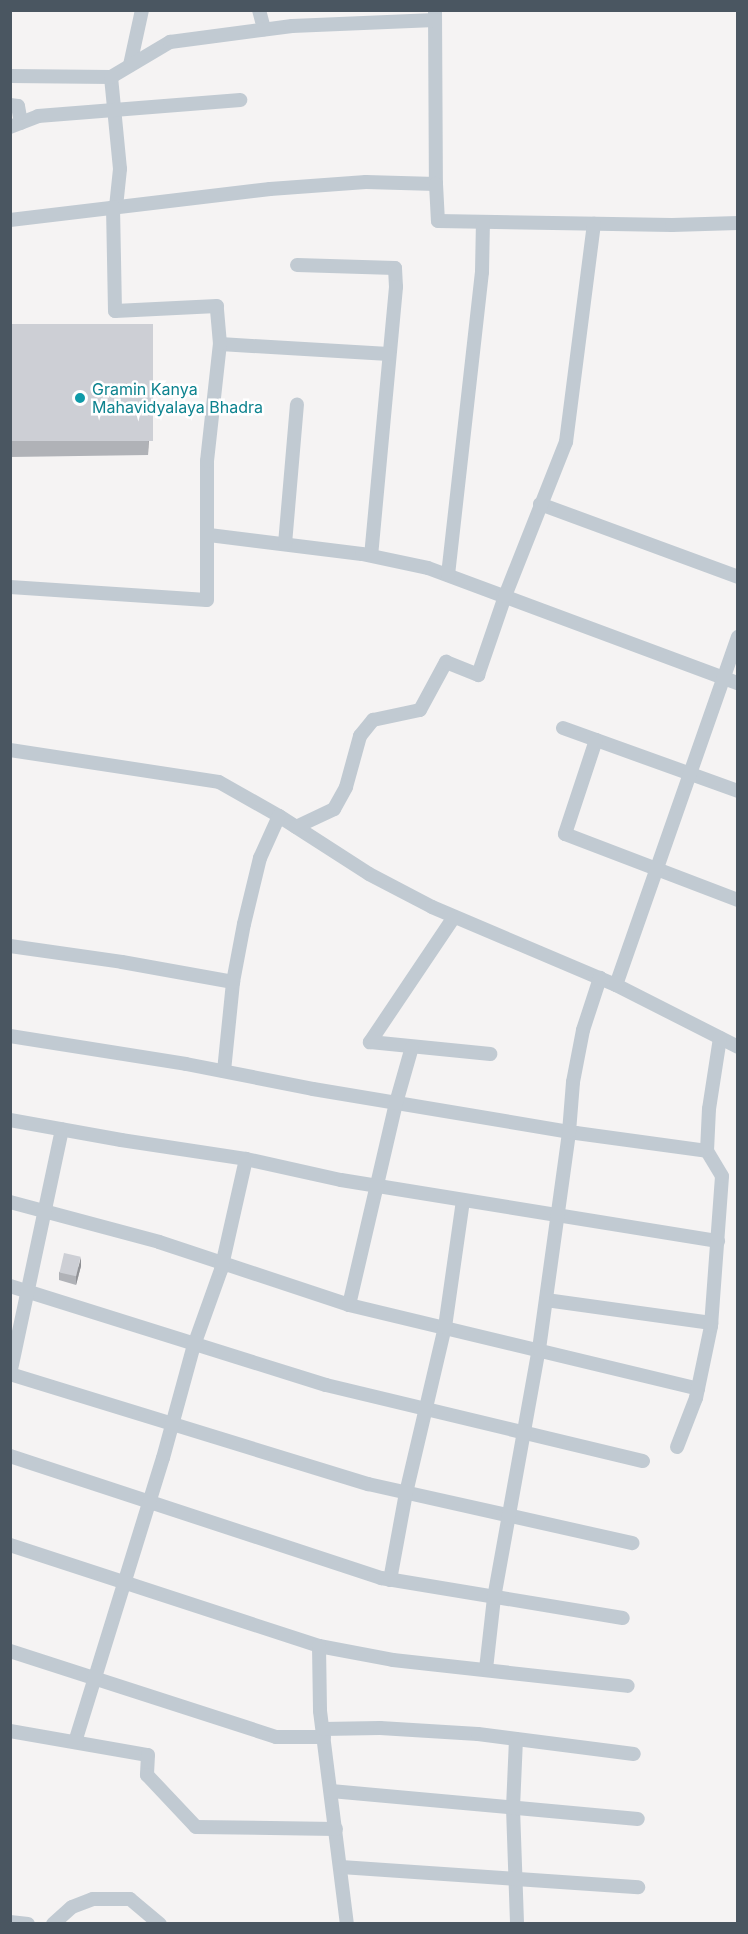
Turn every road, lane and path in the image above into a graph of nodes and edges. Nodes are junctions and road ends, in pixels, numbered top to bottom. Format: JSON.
{"nodes":[{"id":1,"x":142,"y":10,"type":"edge"},
{"id":2,"x":258,"y":10,"type":"edge"},
{"id":3,"x":310,"y":10,"type":"edge"},
{"id":4,"x":435,"y":15,"type":"edge"},
{"id":5,"x":311,"y":25,"type":"junction"},
{"id":6,"x":264,"y":29,"type":"junction"},
{"id":7,"x":130,"y":65,"type":"junction"},
{"id":8,"x":10,"y":76,"type":"edge"},
{"id":9,"x":111,"y":77,"type":"junction"},
{"id":10,"x":240,"y":100,"type":"dead end"},
{"id":11,"x":10,"y":105,"type":"edge"},
{"id":12,"x":114,"y":111,"type":"junction"},
{"id":13,"x":16,"y":125,"type":"edge"},
{"id":14,"x":436,"y":184,"type":"junction"},
{"id":15,"x":115,"y":206,"type":"junction"},
{"id":16,"x":10,"y":220,"type":"edge"},
{"id":17,"x":483,"y":222,"type":"junction"},
{"id":18,"x":738,"y":223,"type":"edge"},
{"id":19,"x":594,"y":224,"type":"junction"},
{"id":20,"x":297,"y":265,"type":"dead end"},
{"id":21,"x":220,"y":344,"type":"junction"},
{"id":22,"x":389,"y":354,"type":"junction"},
{"id":23,"x":297,"y":405,"type":"dead end"},
{"id":24,"x":540,"y":504,"type":"junction"},
{"id":25,"x":209,"y":535,"type":"junction"},
{"id":26,"x":285,"y":544,"type":"junction"},
{"id":27,"x":371,"y":555,"type":"junction"},
{"id":28,"x":448,"y":575,"type":"junction"},
{"id":29,"x":738,"y":577,"type":"edge"},
{"id":30,"x":10,"y":587,"type":"edge"},
{"id":31,"x":505,"y":596,"type":"junction"},
{"id":32,"x":738,"y":637,"type":"edge"},
{"id":33,"x":724,"y":679,"type":"junction"},
{"id":34,"x":738,"y":683,"type":"edge"},
{"id":35,"x":563,"y":728,"type":"dead end"},
{"id":36,"x":596,"y":740,"type":"junction"},
{"id":37,"x":10,"y":750,"type":"edge"},
{"id":38,"x":691,"y":774,"type":"junction"},
{"id":39,"x":738,"y":791,"type":"edge"},
{"id":40,"x":279,"y":816,"type":"junction"},
{"id":41,"x":296,"y":827,"type":"junction"},
{"id":42,"x":657,"y":870,"type":"junction"},
{"id":43,"x":738,"y":900,"type":"edge"},
{"id":44,"x":454,"y":916,"type":"junction"},
{"id":45,"x":10,"y":946,"type":"edge"},
{"id":46,"x":600,"y":978,"type":"junction"},
{"id":47,"x":233,"y":982,"type":"junction"},
{"id":48,"x":616,"y":985,"type":"junction"},
{"id":49,"x":10,"y":1036,"type":"edge"},
{"id":50,"x":720,"y":1038,"type":"junction"},
{"id":51,"x":412,"y":1047,"type":"junction"},
{"id":52,"x":738,"y":1047,"type":"edge"},
{"id":53,"x":490,"y":1054,"type":"dead end"},
{"id":54,"x":224,"y":1071,"type":"junction"},
{"id":55,"x":396,"y":1103,"type":"junction"},
{"id":56,"x":10,"y":1120,"type":"edge"},
{"id":57,"x":62,"y":1129,"type":"junction"},
{"id":58,"x":569,"y":1132,"type":"junction"},
{"id":59,"x":707,"y":1150,"type":"junction"},
{"id":60,"x":246,"y":1159,"type":"junction"},
{"id":61,"x":379,"y":1186,"type":"junction"},
{"id":62,"x":463,"y":1200,"type":"junction"},
{"id":63,"x":10,"y":1202,"type":"edge"},
{"id":64,"x":45,"y":1213,"type":"junction"},
{"id":65,"x":557,"y":1215,"type":"junction"},
{"id":66,"x":718,"y":1241,"type":"junction"},
{"id":67,"x":223,"y":1263,"type":"junction"},
{"id":68,"x":10,"y":1287,"type":"edge"},
{"id":69,"x":28,"y":1292,"type":"junction"},
{"id":70,"x":546,"y":1300,"type":"junction"},
{"id":71,"x":349,"y":1305,"type":"junction"},
{"id":72,"x":711,"y":1323,"type":"junction"},
{"id":73,"x":445,"y":1327,"type":"junction"},
{"id":74,"x":194,"y":1344,"type":"junction"},
{"id":75,"x":539,"y":1349,"type":"junction"},
{"id":76,"x":11,"y":1370,"type":"edge"},
{"id":77,"x":698,"y":1389,"type":"junction"},
{"id":78,"x":426,"y":1410,"type":"junction"},
{"id":79,"x":172,"y":1424,"type":"junction"},
{"id":80,"x":526,"y":1432,"type":"junction"},
{"id":81,"x":677,"y":1447,"type":"dead end"},
{"id":82,"x":10,"y":1456,"type":"edge"},
{"id":83,"x":643,"y":1461,"type":"dead end"},
{"id":84,"x":406,"y":1493,"type":"junction"},
{"id":85,"x":149,"y":1502,"type":"junction"},
{"id":86,"x":510,"y":1517,"type":"junction"},
{"id":87,"x":633,"y":1543,"type":"dead end"},
{"id":88,"x":10,"y":1545,"type":"edge"},
{"id":89,"x":390,"y":1580,"type":"junction"},
{"id":90,"x":124,"y":1584,"type":"junction"},
{"id":91,"x":494,"y":1598,"type":"junction"},
{"id":92,"x":623,"y":1618,"type":"dead end"},
{"id":93,"x":319,"y":1646,"type":"junction"},
{"id":94,"x":10,"y":1651,"type":"edge"},
{"id":95,"x":486,"y":1669,"type":"junction"},
{"id":96,"x":94,"y":1679,"type":"junction"},
{"id":97,"x":628,"y":1686,"type":"dead end"},
{"id":98,"x":10,"y":1731,"type":"edge"},
{"id":99,"x":323,"y":1733,"type":"junction"},
{"id":100,"x":516,"y":1739,"type":"junction"},
{"id":101,"x":75,"y":1742,"type":"junction"},
{"id":102,"x":634,"y":1754,"type":"dead end"},
{"id":103,"x":331,"y":1791,"type":"junction"},
{"id":104,"x":513,"y":1808,"type":"junction"},
{"id":105,"x":638,"y":1820,"type":"dead end"},
{"id":106,"x":336,"y":1829,"type":"junction"},
{"id":107,"x":340,"y":1867,"type":"junction"},
{"id":108,"x":516,"y":1877,"type":"junction"},
{"id":109,"x":638,"y":1887,"type":"dead end"},
{"id":110,"x":10,"y":1922,"type":"edge"},
{"id":111,"x":28,"y":1923,"type":"edge"},
{"id":112,"x":53,"y":1923,"type":"edge"},
{"id":113,"x":160,"y":1923,"type":"edge"},
{"id":114,"x":347,"y":1923,"type":"edge"},
{"id":115,"x":517,"y":1923,"type":"edge"}],
"edges":[{"from":1,"to":7,"type":"street"},
{"from":2,"to":6,"type":"street"},
{"from":3,"to":5,"type":"street"},
{"from":4,"to":5,"type":"street"},
{"from":4,"to":14,"type":"street"},
{"from":5,"to":6,"type":"street"},
{"from":6,"to":7,"type":"street"},
{"from":7,"to":9,"type":"street"},
{"from":8,"to":9,"type":"street"},
{"from":9,"to":12,"type":"street"},
{"from":10,"to":12,"type":"street"},
{"from":11,"to":13,"type":"street"},
{"from":12,"to":13,"type":"street"},
{"from":12,"to":15,"type":"street"},
{"from":14,"to":15,"type":"street"},
{"from":14,"to":17,"type":"street"},
{"from":15,"to":16,"type":"street"},
{"from":15,"to":21,"type":"street"},
{"from":17,"to":19,"type":"street"},
{"from":17,"to":28,"type":"street"},
{"from":18,"to":19,"type":"street"},
{"from":19,"to":24,"type":"street"},
{"from":20,"to":22,"type":"street"},
{"from":21,"to":22,"type":"street"},
{"from":21,"to":25,"type":"street"},
{"from":22,"to":27,"type":"street"},
{"from":23,"to":26,"type":"street"},
{"from":24,"to":29,"type":"street"},
{"from":24,"to":31,"type":"street"},
{"from":25,"to":26,"type":"street"},
{"from":25,"to":30,"type":"street"},
{"from":26,"to":27,"type":"street"},
{"from":27,"to":28,"type":"street"},
{"from":28,"to":31,"type":"street"},
{"from":31,"to":33,"type":"street"},
{"from":31,"to":41,"type":"street"},
{"from":32,"to":33,"type":"street"},
{"from":33,"to":34,"type":"street"},
{"from":33,"to":38,"type":"street"},
{"from":35,"to":36,"type":"street"},
{"from":36,"to":38,"type":"street"},
{"from":36,"to":42,"type":"street"},
{"from":37,"to":40,"type":"street"},
{"from":38,"to":39,"type":"street"},
{"from":38,"to":42,"type":"street"},
{"from":40,"to":41,"type":"street"},
{"from":40,"to":47,"type":"street"},
{"from":41,"to":44,"type":"street"},
{"from":42,"to":43,"type":"street"},
{"from":42,"to":48,"type":"street"},
{"from":44,"to":46,"type":"street"},
{"from":44,"to":51,"type":"street"},
{"from":45,"to":47,"type":"street"},
{"from":46,"to":48,"type":"street"},
{"from":46,"to":58,"type":"street"},
{"from":47,"to":54,"type":"street"},
{"from":48,"to":50,"type":"street"},
{"from":49,"to":54,"type":"street"},
{"from":50,"to":52,"type":"street"},
{"from":50,"to":59,"type":"street"},
{"from":51,"to":53,"type":"street"},
{"from":51,"to":55,"type":"street"},
{"from":54,"to":55,"type":"street"},
{"from":55,"to":58,"type":"street"},
{"from":55,"to":61,"type":"street"},
{"from":56,"to":57,"type":"street"},
{"from":57,"to":60,"type":"street"},
{"from":57,"to":64,"type":"street"},
{"from":58,"to":59,"type":"street"},
{"from":58,"to":65,"type":"street"},
{"from":59,"to":66,"type":"street"},
{"from":60,"to":61,"type":"street"},
{"from":60,"to":67,"type":"street"},
{"from":61,"to":62,"type":"street"},
{"from":61,"to":71,"type":"street"},
{"from":62,"to":65,"type":"street"},
{"from":62,"to":73,"type":"street"},
{"from":63,"to":64,"type":"street"},
{"from":64,"to":67,"type":"street"},
{"from":64,"to":69,"type":"street"},
{"from":65,"to":66,"type":"street"},
{"from":65,"to":70,"type":"street"},
{"from":66,"to":72,"type":"street"},
{"from":67,"to":71,"type":"street"},
{"from":67,"to":74,"type":"street"},
{"from":68,"to":69,"type":"street"},
{"from":69,"to":74,"type":"street"},
{"from":69,"to":76,"type":"street"},
{"from":70,"to":72,"type":"street"},
{"from":70,"to":75,"type":"street"},
{"from":71,"to":73,"type":"street"},
{"from":72,"to":77,"type":"street"},
{"from":73,"to":75,"type":"street"},
{"from":73,"to":78,"type":"street"},
{"from":74,"to":78,"type":"street"},
{"from":74,"to":79,"type":"street"},
{"from":75,"to":77,"type":"street"},
{"from":75,"to":80,"type":"street"},
{"from":76,"to":79,"type":"street"},
{"from":77,"to":81,"type":"street"},
{"from":78,"to":80,"type":"street"},
{"from":78,"to":84,"type":"street"},
{"from":79,"to":84,"type":"street"},
{"from":79,"to":85,"type":"street"},
{"from":80,"to":83,"type":"street"},
{"from":80,"to":86,"type":"street"},
{"from":82,"to":85,"type":"street"},
{"from":84,"to":86,"type":"street"},
{"from":84,"to":89,"type":"street"},
{"from":85,"to":89,"type":"street"},
{"from":85,"to":90,"type":"street"},
{"from":86,"to":87,"type":"street"},
{"from":86,"to":91,"type":"street"},
{"from":88,"to":90,"type":"street"},
{"from":89,"to":91,"type":"street"},
{"from":90,"to":93,"type":"street"},
{"from":90,"to":96,"type":"street"},
{"from":91,"to":92,"type":"street"},
{"from":91,"to":95,"type":"street"},
{"from":93,"to":95,"type":"street"},
{"from":93,"to":99,"type":"street"},
{"from":94,"to":96,"type":"street"},
{"from":95,"to":97,"type":"street"},
{"from":96,"to":99,"type":"street"},
{"from":96,"to":101,"type":"street"},
{"from":98,"to":101,"type":"street"},
{"from":99,"to":100,"type":"street"},
{"from":99,"to":103,"type":"street"},
{"from":100,"to":102,"type":"street"},
{"from":100,"to":104,"type":"street"},
{"from":101,"to":106,"type":"street"},
{"from":103,"to":104,"type":"street"},
{"from":103,"to":106,"type":"street"},
{"from":104,"to":105,"type":"street"},
{"from":104,"to":108,"type":"street"},
{"from":106,"to":107,"type":"street"},
{"from":107,"to":108,"type":"street"},
{"from":107,"to":114,"type":"street"},
{"from":108,"to":109,"type":"street"},
{"from":108,"to":115,"type":"street"},
{"from":110,"to":111,"type":"street"},
{"from":112,"to":113,"type":"street"}]}
